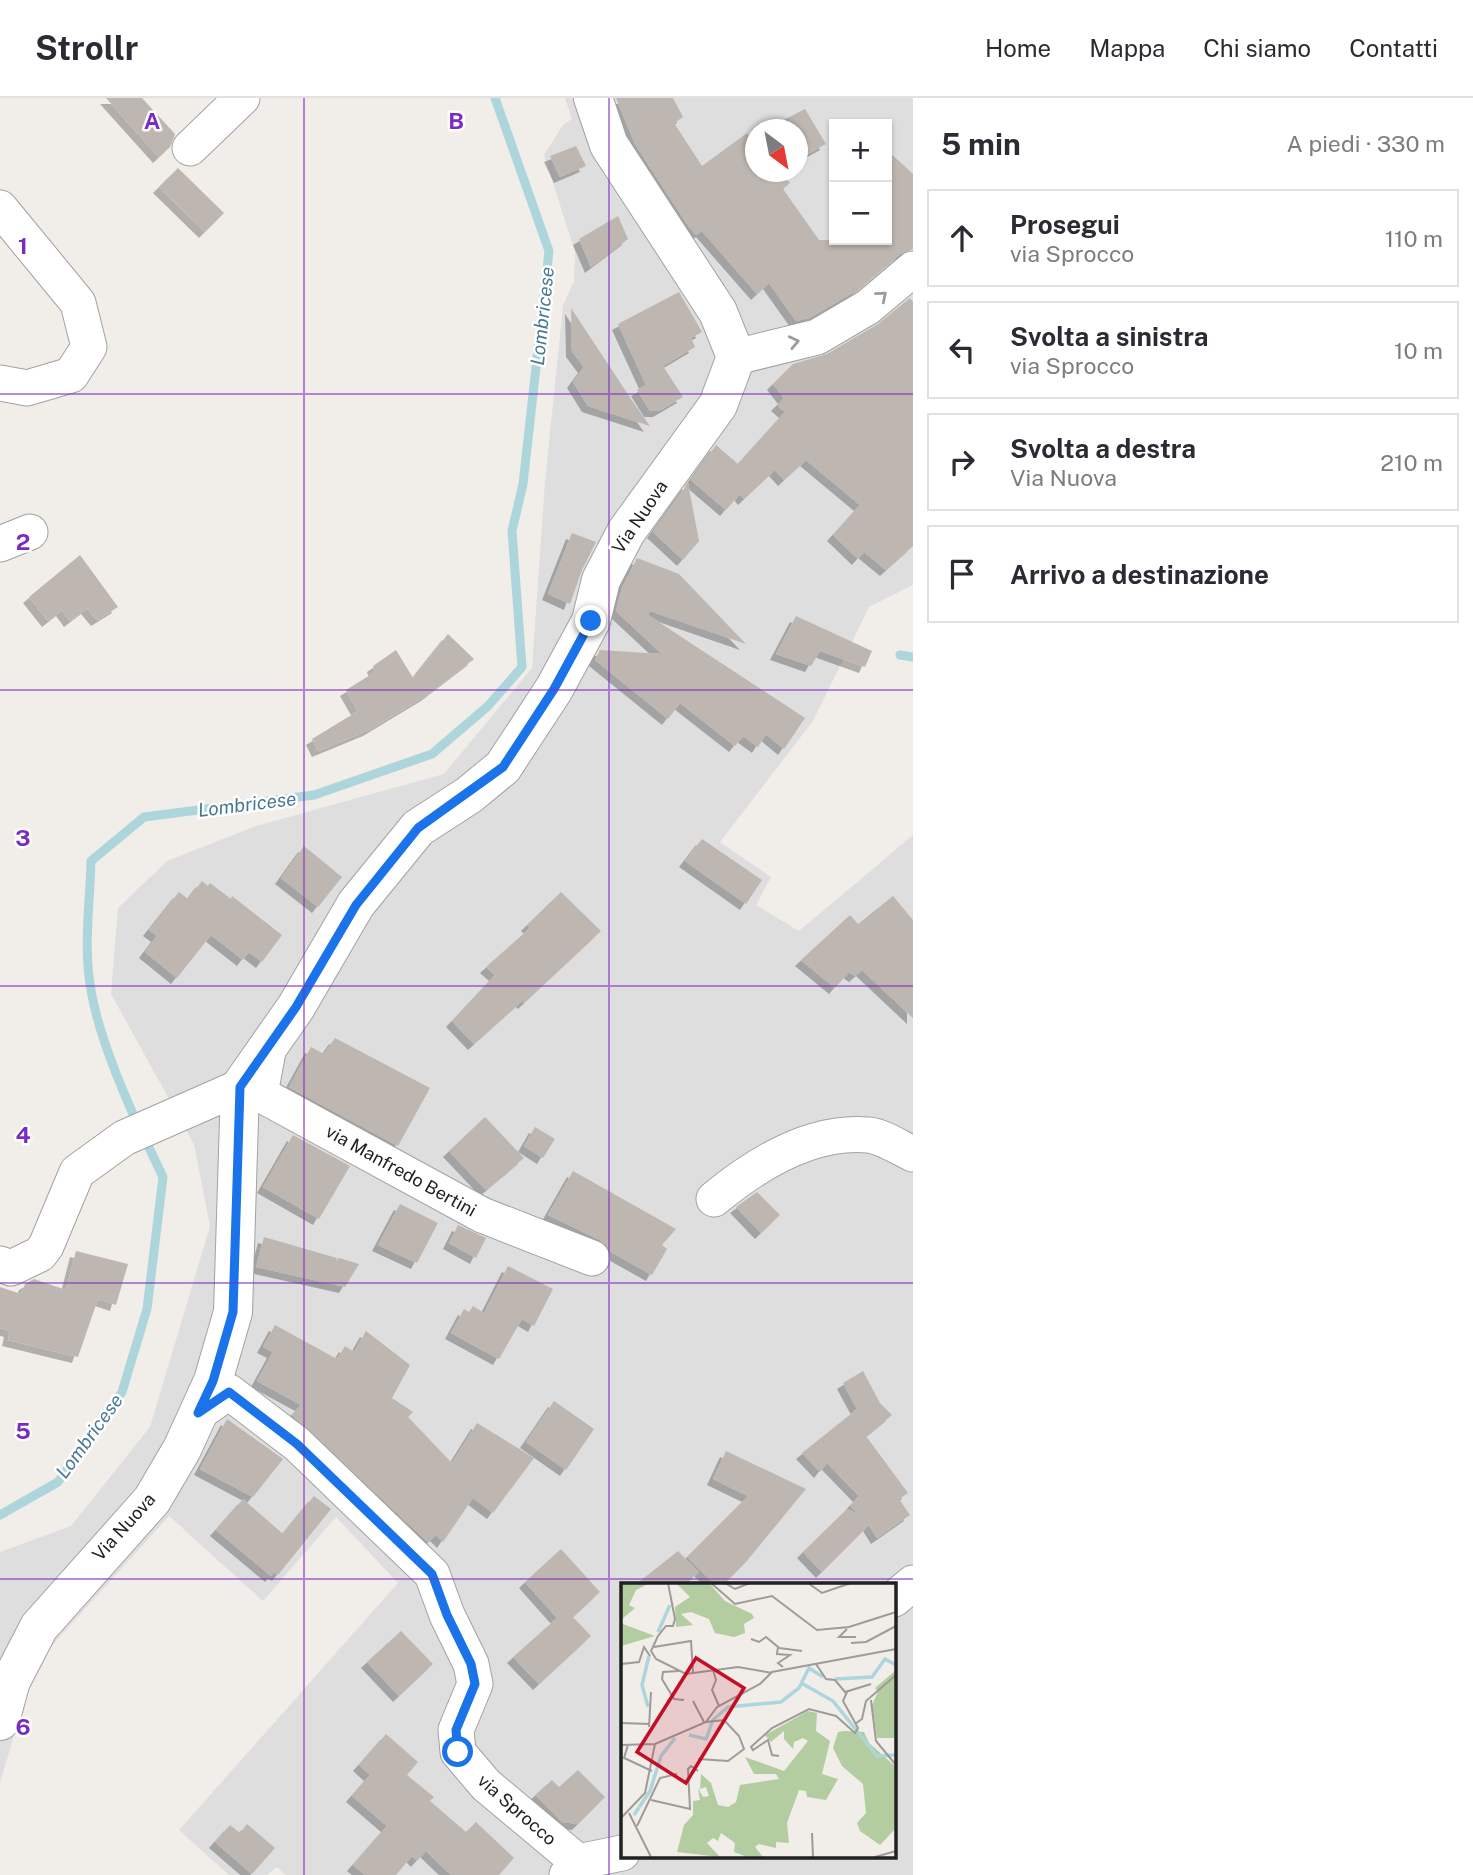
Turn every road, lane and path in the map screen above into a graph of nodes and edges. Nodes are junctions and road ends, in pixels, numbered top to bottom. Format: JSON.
{"nodes":[{"id":1,"x":242,"y":98,"type":"edge"},
{"id":2,"x":593,"y":98,"type":"edge"},
{"id":3,"x":190,"y":148,"type":"dead end"},
{"id":4,"x":0,"y":208,"type":"edge"},
{"id":5,"x":913,"y":269,"type":"edge"},
{"id":6,"x":736,"y":357,"type":"junction"},
{"id":7,"x":0,"y":383,"type":"edge"},
{"id":8,"x":269,"y":1045,"type":"junction"},
{"id":9,"x":240,"y":1087,"type":"junction"},
{"id":10,"x":913,"y":1154,"type":"edge"},
{"id":11,"x":714,"y":1199,"type":"dead end"},
{"id":12,"x":592,"y":1258,"type":"dead end"},
{"id":13,"x":0,"y":1264,"type":"edge"},
{"id":14,"x":198,"y":1413,"type":"junction"},
{"id":15,"x":913,"y":1583,"type":"edge"},
{"id":16,"x":895,"y":1598,"type":"edge"},
{"id":17,"x":0,"y":1721,"type":"edge"},
{"id":18,"x":621,"y":1853,"type":"edge"},
{"id":19,"x":573,"y":1868,"type":"edge"}],
"edges":[{"from":1,"to":3,"type":"street"},
{"from":2,"to":6,"type":"street"},
{"from":4,"to":7,"type":"street"},
{"from":6,"to":5,"type":"street","one_way":true},
{"from":6,"to":8,"type":"street","name":"Via Nuova"},
{"from":8,"to":9,"type":"street","name":"Via Nuova"},
{"from":8,"to":12,"type":"street","name":"via Manfredo Bertini"},
{"from":9,"to":13,"type":"street"},
{"from":9,"to":14,"type":"street","name":"Via Nuova"},
{"from":10,"to":11,"type":"street"},
{"from":14,"to":17,"type":"street","name":"Via Nuova"},
{"from":14,"to":19,"type":"street","name":"via Sprocco"},
{"from":15,"to":16,"type":"street"},
{"from":18,"to":19,"type":"street"}]}
